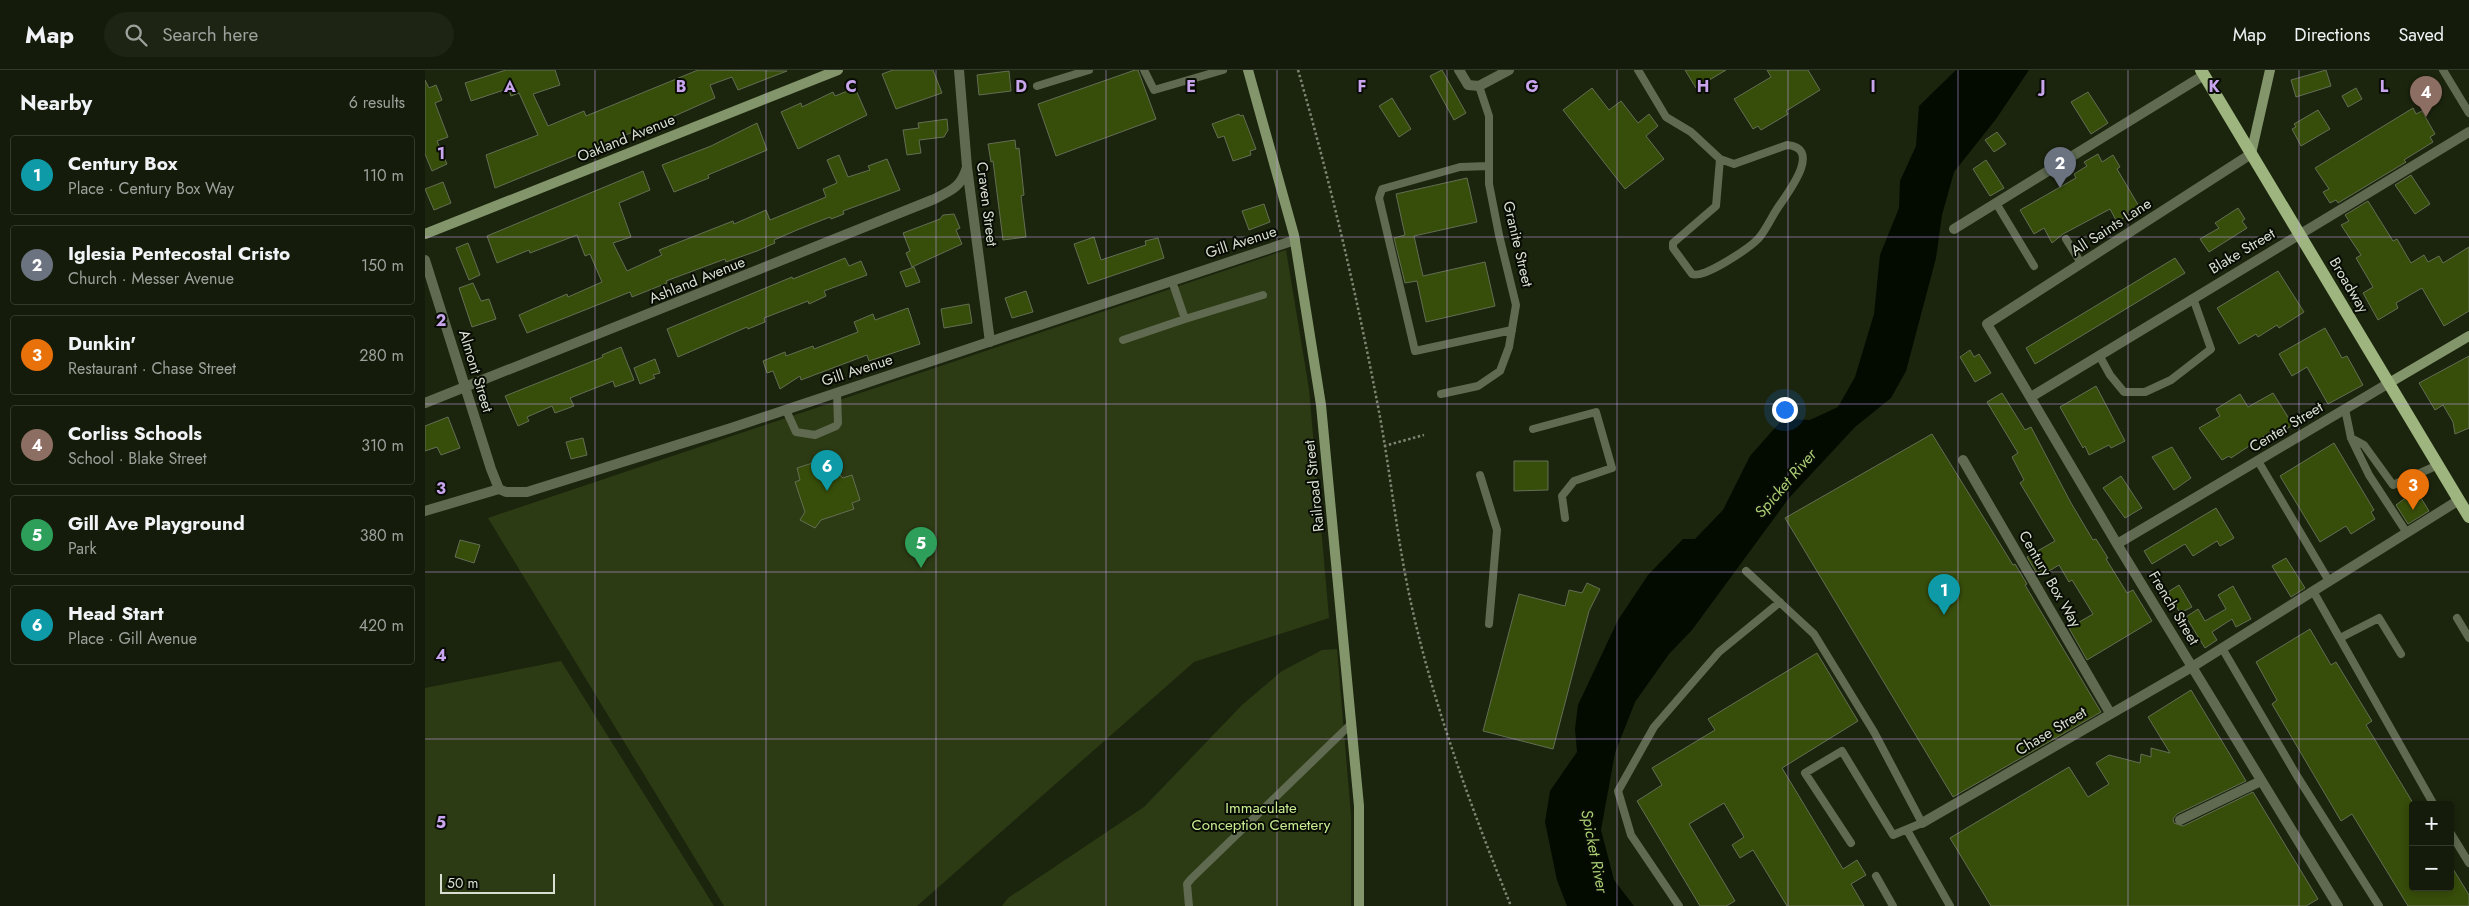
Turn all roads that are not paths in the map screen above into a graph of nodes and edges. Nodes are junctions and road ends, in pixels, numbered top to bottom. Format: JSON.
{"nodes":[{"id":1,"x":838,"y":70,"type":"edge"},
{"id":2,"x":959,"y":70,"type":"edge"},
{"id":3,"x":1089,"y":70,"type":"edge"},
{"id":4,"x":1144,"y":70,"type":"edge"},
{"id":5,"x":1223,"y":70,"type":"edge"},
{"id":6,"x":1248,"y":70,"type":"edge"},
{"id":7,"x":1459,"y":70,"type":"edge"},
{"id":8,"x":1509,"y":70,"type":"edge"},
{"id":9,"x":1638,"y":70,"type":"edge"},
{"id":10,"x":2270,"y":70,"type":"edge"},
{"id":11,"x":2443,"y":70,"type":"edge"},
{"id":12,"x":2203,"y":73,"type":"edge"},
{"id":13,"x":1037,"y":86,"type":"dead end"},
{"id":14,"x":1479,"y":86,"type":"junction"},
{"id":15,"x":2469,"y":113,"type":"edge"},
{"id":16,"x":2469,"y":132,"type":"edge"},
{"id":17,"x":2251,"y":154,"type":"junction"},
{"id":18,"x":1720,"y":159,"type":"junction"},
{"id":19,"x":1489,"y":166,"type":"junction"},
{"id":20,"x":967,"y":168,"type":"junction"},
{"id":21,"x":1996,"y":203,"type":"junction"},
{"id":22,"x":1954,"y":229,"type":"dead end"},
{"id":23,"x":425,"y":234,"type":"edge"},
{"id":24,"x":2299,"y":234,"type":"junction"},
{"id":25,"x":2066,"y":239,"type":"dead end"},
{"id":26,"x":1295,"y":240,"type":"junction"},
{"id":27,"x":425,"y":260,"type":"edge"},
{"id":28,"x":2081,"y":263,"type":"junction"},
{"id":29,"x":2034,"y":266,"type":"dead end"},
{"id":30,"x":1172,"y":281,"type":"junction"},
{"id":31,"x":1263,"y":295,"type":"dead end"},
{"id":32,"x":2193,"y":298,"type":"junction"},
{"id":33,"x":1185,"y":318,"type":"junction"},
{"id":34,"x":1987,"y":324,"type":"joint"},
{"id":35,"x":1512,"y":330,"type":"junction"},
{"id":36,"x":2469,"y":336,"type":"edge"},
{"id":37,"x":1123,"y":340,"type":"dead end"},
{"id":38,"x":991,"y":342,"type":"junction"},
{"id":39,"x":2099,"y":355,"type":"junction"},
{"id":40,"x":2389,"y":383,"type":"junction"},
{"id":41,"x":465,"y":387,"type":"junction"},
{"id":42,"x":837,"y":392,"type":"junction"},
{"id":43,"x":1441,"y":394,"type":"dead end"},
{"id":44,"x":2031,"y":397,"type":"junction"},
{"id":45,"x":425,"y":403,"type":"edge"},
{"id":46,"x":2345,"y":409,"type":"junction"},
{"id":47,"x":786,"y":410,"type":"junction"},
{"id":48,"x":1533,"y":429,"type":"dead end"},
{"id":49,"x":2351,"y":438,"type":"junction"},
{"id":50,"x":1963,"y":460,"type":"dead end"},
{"id":51,"x":2258,"y":461,"type":"junction"},
{"id":52,"x":2438,"y":465,"type":"junction"},
{"id":53,"x":1480,"y":476,"type":"dead end"},
{"id":54,"x":499,"y":489,"type":"junction"},
{"id":55,"x":2459,"y":500,"type":"junction"},
{"id":56,"x":425,"y":511,"type":"edge"},
{"id":57,"x":2469,"y":517,"type":"edge"},
{"id":58,"x":1565,"y":518,"type":"dead end"},
{"id":59,"x":2407,"y":533,"type":"junction"},
{"id":60,"x":2117,"y":544,"type":"junction"},
{"id":61,"x":1746,"y":571,"type":"dead end"},
{"id":62,"x":2329,"y":581,"type":"junction"},
{"id":63,"x":2313,"y":591,"type":"junction"},
{"id":64,"x":1780,"y":602,"type":"junction"},
{"id":65,"x":2457,"y":618,"type":"dead end"},
{"id":66,"x":1489,"y":624,"type":"dead end"},
{"id":67,"x":2340,"y":638,"type":"junction"},
{"id":68,"x":2469,"y":638,"type":"edge"},
{"id":69,"x":2222,"y":648,"type":"junction"},
{"id":70,"x":2401,"y":654,"type":"dead end"},
{"id":71,"x":2192,"y":667,"type":"junction"},
{"id":72,"x":2110,"y":713,"type":"junction"},
{"id":73,"x":1352,"y":723,"type":"junction"},
{"id":74,"x":2261,"y":781,"type":"junction"},
{"id":75,"x":2432,"y":801,"type":"edge"},
{"id":76,"x":2180,"y":820,"type":"dead end"},
{"id":77,"x":1923,"y":823,"type":"junction"},
{"id":78,"x":1907,"y":830,"type":"junction"},
{"id":79,"x":2454,"y":839,"type":"edge"},
{"id":80,"x":1851,"y":843,"type":"dead end"},
{"id":81,"x":2469,"y":863,"type":"edge"},
{"id":82,"x":1876,"y":876,"type":"dead end"},
{"id":83,"x":1189,"y":906,"type":"edge"},
{"id":84,"x":1359,"y":906,"type":"edge"},
{"id":85,"x":1679,"y":906,"type":"edge"},
{"id":86,"x":1893,"y":906,"type":"edge"},
{"id":87,"x":1950,"y":906,"type":"edge"},
{"id":88,"x":2338,"y":906,"type":"edge"},
{"id":89,"x":2379,"y":906,"type":"edge"}],
"edges":[{"from":1,"to":23,"type":"main road","name":"Oakland Avenue"},
{"from":2,"to":20,"type":"street","name":"Craven Street"},
{"from":3,"to":13,"type":"lane"},
{"from":4,"to":5,"type":"lane"},
{"from":6,"to":26,"type":"main road","name":"Railroad Street"},
{"from":7,"to":14,"type":"street"},
{"from":8,"to":14,"type":"street"},
{"from":9,"to":18,"type":"lane"},
{"from":10,"to":17,"type":"main road"},
{"from":11,"to":15,"type":"lane"},
{"from":12,"to":17,"type":"main road","name":"Broadway"},
{"from":12,"to":21,"type":"street"},
{"from":14,"to":19,"type":"lane","name":"Granite Street"},
{"from":16,"to":24,"type":"street","name":"Blake Street"},
{"from":17,"to":24,"type":"main road","name":"Broadway"},
{"from":17,"to":28,"type":"street","name":"All Saints Lane"},
{"from":18,"to":18,"type":"lane"},
{"from":19,"to":35,"type":"lane","name":"Granite Street"},
{"from":19,"to":35,"type":"lane"},
{"from":20,"to":38,"type":"street","name":"Craven Street"},
{"from":20,"to":41,"type":"street","name":"Ashland Avenue"},
{"from":21,"to":22,"type":"street"},
{"from":21,"to":29,"type":"lane"},
{"from":24,"to":32,"type":"street","name":"Blake Street"},
{"from":24,"to":40,"type":"main road","name":"Broadway"},
{"from":25,"to":28,"type":"lane"},
{"from":26,"to":30,"type":"street","name":"Gill Avenue"},
{"from":26,"to":73,"type":"main road","name":"Railroad Street"},
{"from":27,"to":41,"type":"street","name":"Almont Street"},
{"from":28,"to":34,"type":"street","name":"All Saints Lane"},
{"from":30,"to":33,"type":"lane"},
{"from":30,"to":38,"type":"street","name":"Gill Avenue"},
{"from":31,"to":33,"type":"lane"},
{"from":32,"to":39,"type":"street","name":"Blake Street"},
{"from":32,"to":39,"type":"lane"},
{"from":33,"to":37,"type":"lane"},
{"from":34,"to":44,"type":"street","name":"French Street"},
{"from":35,"to":43,"type":"lane","name":"Granite Street"},
{"from":36,"to":40,"type":"main road","name":"Center Street"},
{"from":38,"to":42,"type":"street","name":"Gill Avenue"},
{"from":39,"to":44,"type":"street","name":"Blake Street"},
{"from":40,"to":46,"type":"street","name":"Center Street"},
{"from":40,"to":52,"type":"main road","name":"Broadway"},
{"from":41,"to":45,"type":"street","name":"Ashland Avenue"},
{"from":41,"to":54,"type":"street","name":"Almont Street"},
{"from":42,"to":47,"type":"street","name":"Gill Avenue"},
{"from":42,"to":47,"type":"lane"},
{"from":44,"to":60,"type":"street","name":"French Street"},
{"from":46,"to":49,"type":"lane"},
{"from":46,"to":51,"type":"street","name":"Center Street"},
{"from":47,"to":54,"type":"street","name":"Gill Avenue"},
{"from":48,"to":58,"type":"lane"},
{"from":49,"to":52,"type":"lane"},
{"from":49,"to":59,"type":"lane"},
{"from":50,"to":72,"type":"street","name":"Century Box Way"},
{"from":51,"to":60,"type":"street","name":"Center Street"},
{"from":51,"to":62,"type":"lane"},
{"from":52,"to":55,"type":"main road","name":"Broadway"},
{"from":53,"to":66,"type":"lane"},
{"from":54,"to":56,"type":"street","name":"Gill Avenue"},
{"from":55,"to":57,"type":"main road","name":"Broadway"},
{"from":55,"to":59,"type":"street","name":"Chase Street"},
{"from":59,"to":62,"type":"street","name":"Chase Street"},
{"from":60,"to":71,"type":"street","name":"French Street"},
{"from":61,"to":64,"type":"lane"},
{"from":62,"to":63,"type":"street","name":"Chase Street"},
{"from":63,"to":67,"type":"lane"},
{"from":63,"to":69,"type":"street","name":"Chase Street"},
{"from":64,"to":77,"type":"lane"},
{"from":64,"to":85,"type":"lane"},
{"from":65,"to":68,"type":"lane"},
{"from":67,"to":70,"type":"lane"},
{"from":67,"to":75,"type":"lane"},
{"from":69,"to":71,"type":"street","name":"Chase Street"},
{"from":69,"to":89,"type":"lane"},
{"from":71,"to":72,"type":"street","name":"Chase Street"},
{"from":71,"to":74,"type":"street","name":"French Street"},
{"from":72,"to":77,"type":"street","name":"Chase Street"},
{"from":73,"to":83,"type":"lane"},
{"from":73,"to":84,"type":"main road","name":"Railroad Street"},
{"from":74,"to":76,"type":"street"},
{"from":74,"to":88,"type":"street","name":"French Street"},
{"from":77,"to":78,"type":"lane"},
{"from":78,"to":80,"type":"lane"},
{"from":78,"to":87,"type":"lane"},
{"from":79,"to":81,"type":"lane"},
{"from":82,"to":86,"type":"lane"}]}
